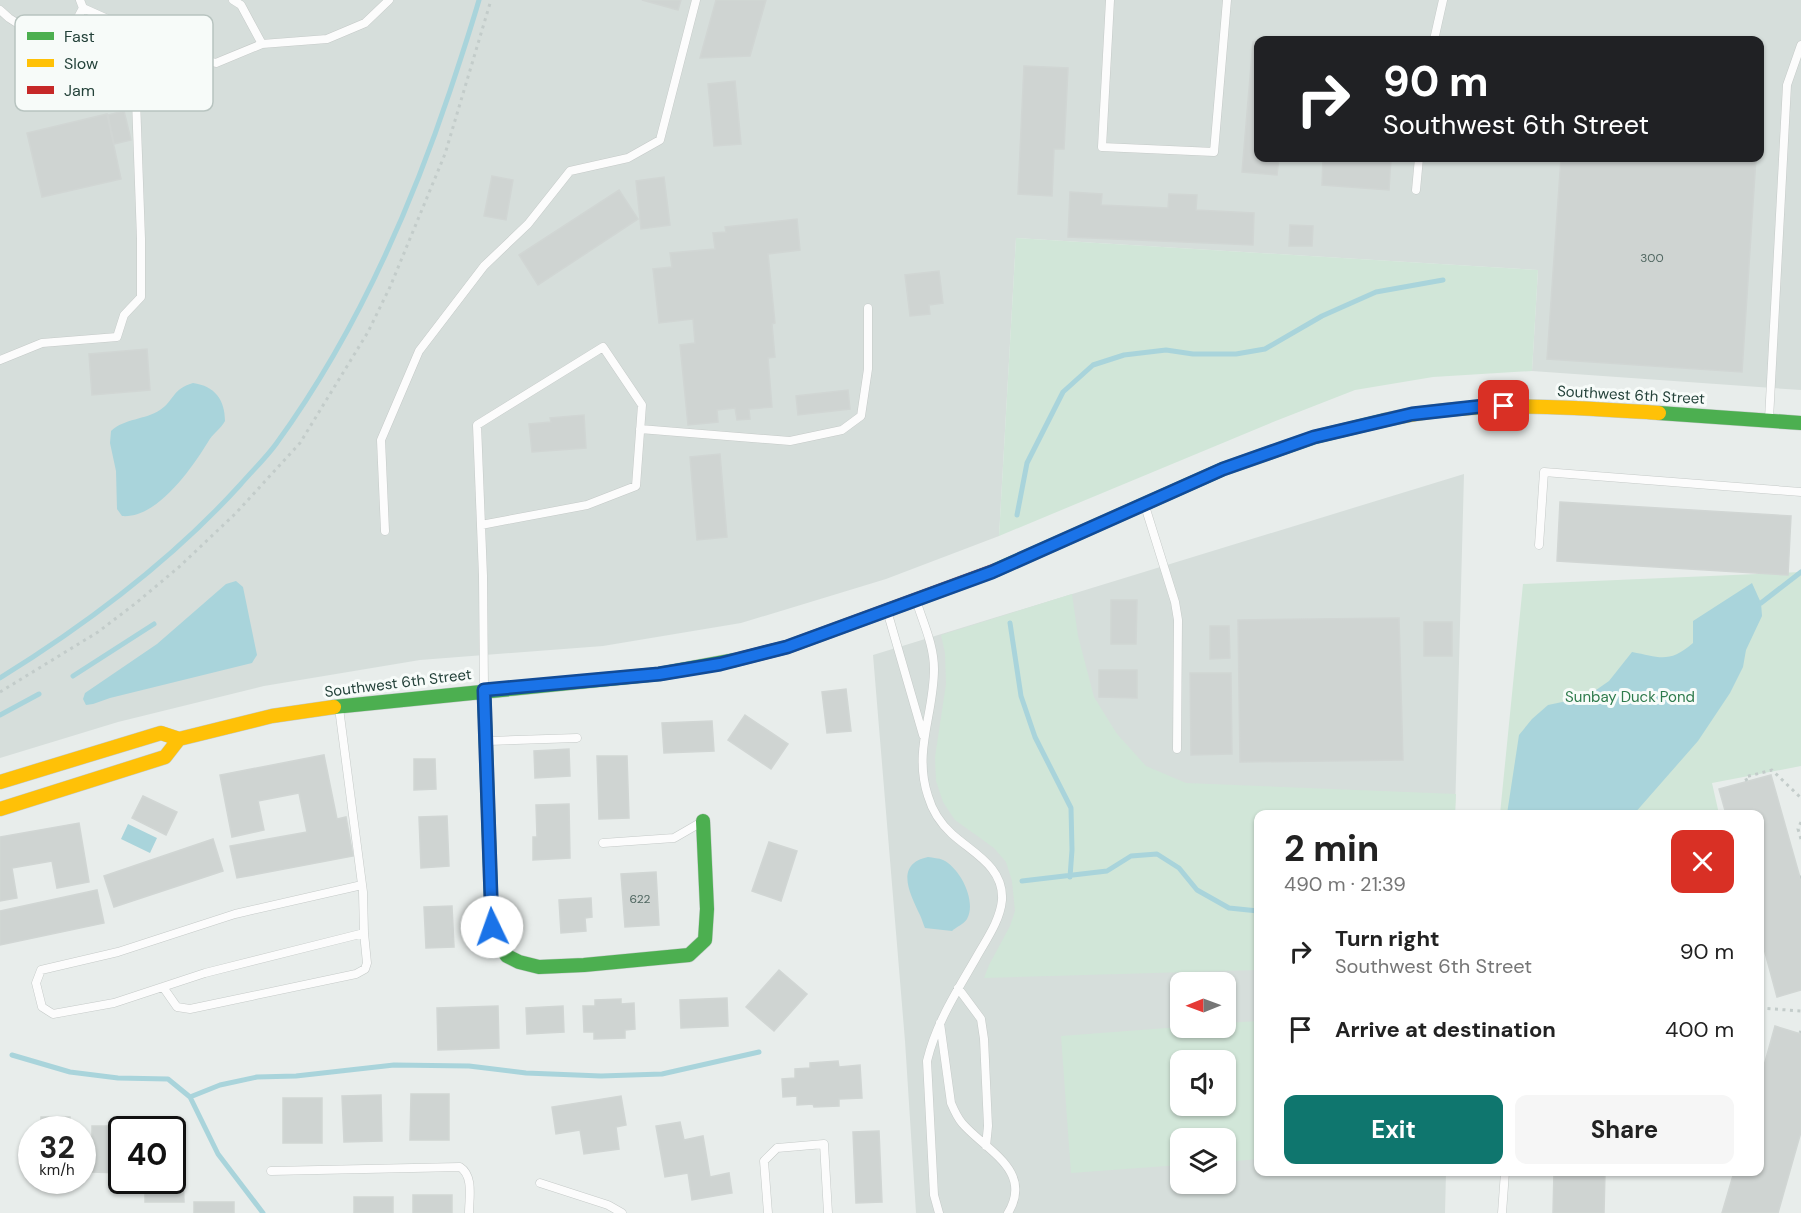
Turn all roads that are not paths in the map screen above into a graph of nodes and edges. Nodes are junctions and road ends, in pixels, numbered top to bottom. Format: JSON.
{"nodes":[{"id":1,"x":233,"y":0,"type":"edge"},
{"id":2,"x":389,"y":0,"type":"edge"},
{"id":3,"x":696,"y":0,"type":"edge"},
{"id":4,"x":1110,"y":0,"type":"edge"},
{"id":5,"x":1227,"y":0,"type":"edge"},
{"id":6,"x":1443,"y":0,"type":"edge"},
{"id":7,"x":82,"y":4,"type":"edge"},
{"id":8,"x":0,"y":10,"type":"edge"},
{"id":9,"x":105,"y":15,"type":"edge"},
{"id":10,"x":15,"y":22,"type":"edge"},
{"id":11,"x":1435,"y":36,"type":"edge"},
{"id":12,"x":262,"y":44,"type":"junction"},
{"id":13,"x":1801,"y":45,"type":"edge"},
{"id":14,"x":213,"y":62,"type":"edge"},
{"id":15,"x":136,"y":111,"type":"edge"},
{"id":16,"x":1419,"y":162,"type":"edge"},
{"id":17,"x":1416,"y":190,"type":"dead end"},
{"id":18,"x":868,"y":308,"type":"dead end"},
{"id":19,"x":0,"y":360,"type":"edge"},
{"id":20,"x":1768,"y":420,"type":"junction"},
{"id":21,"x":1801,"y":423,"type":"edge"},
{"id":22,"x":640,"y":429,"type":"junction"},
{"id":23,"x":1801,"y":492,"type":"edge"},
{"id":24,"x":1145,"y":504,"type":"junction"},
{"id":25,"x":481,"y":525,"type":"junction"},
{"id":26,"x":385,"y":531,"type":"dead end"},
{"id":27,"x":1539,"y":545,"type":"dead end"},
{"id":28,"x":916,"y":601,"type":"junction"},
{"id":29,"x":888,"y":611,"type":"junction"},
{"id":30,"x":484,"y":690,"type":"junction"},
{"id":31,"x":339,"y":707,"type":"junction"},
{"id":32,"x":923,"y":736,"type":"junction"},
{"id":33,"x":577,"y":738,"type":"dead end"},
{"id":34,"x":178,"y":739,"type":"junction"},
{"id":35,"x":485,"y":742,"type":"junction"},
{"id":36,"x":1177,"y":749,"type":"dead end"},
{"id":37,"x":0,"y":782,"type":"edge"},
{"id":38,"x":0,"y":809,"type":"edge"},
{"id":39,"x":703,"y":821,"type":"joint"},
{"id":40,"x":603,"y":843,"type":"dead end"},
{"id":41,"x":362,"y":885,"type":"junction"},
{"id":42,"x":364,"y":933,"type":"junction"},
{"id":43,"x":163,"y":987,"type":"junction"},
{"id":44,"x":958,"y":988,"type":"junction"},
{"id":45,"x":940,"y":1021,"type":"junction"},
{"id":46,"x":986,"y":1146,"type":"junction"},
{"id":47,"x":271,"y":1171,"type":"dead end"},
{"id":48,"x":1505,"y":1176,"type":"edge"},
{"id":49,"x":540,"y":1183,"type":"dead end"},
{"id":50,"x":469,"y":1213,"type":"edge"},
{"id":51,"x":622,"y":1213,"type":"edge"},
{"id":52,"x":768,"y":1213,"type":"edge"},
{"id":53,"x":828,"y":1213,"type":"edge"},
{"id":54,"x":939,"y":1213,"type":"edge"},
{"id":55,"x":1008,"y":1213,"type":"edge"},
{"id":56,"x":1502,"y":1213,"type":"edge"}],
"edges":[{"from":1,"to":12,"type":"lane"},
{"from":2,"to":12,"type":"lane"},
{"from":3,"to":26,"type":"lane"},
{"from":4,"to":5,"type":"lane"},
{"from":6,"to":11,"type":"lane"},
{"from":7,"to":9,"type":"lane"},
{"from":8,"to":10,"type":"lane"},
{"from":12,"to":14,"type":"lane"},
{"from":13,"to":20,"type":"lane"},
{"from":15,"to":19,"type":"lane"},
{"from":16,"to":17,"type":"lane"},
{"from":18,"to":22,"type":"lane"},
{"from":20,"to":21,"type":"street","name":"Southwest 6th Street"},
{"from":20,"to":24,"type":"street","name":"Southwest 6th Street"},
{"from":22,"to":25,"type":"lane"},
{"from":22,"to":25,"type":"lane"},
{"from":23,"to":27,"type":"lane"},
{"from":24,"to":28,"type":"street","name":"Southwest 6th Street"},
{"from":24,"to":36,"type":"lane"},
{"from":25,"to":30,"type":"lane"},
{"from":28,"to":29,"type":"street","name":"Southwest 6th Street"},
{"from":28,"to":32,"type":"lane"},
{"from":29,"to":30,"type":"street","name":"Southwest 6th Street"},
{"from":29,"to":32,"type":"lane"},
{"from":30,"to":31,"type":"street","name":"Southwest 6th Street"},
{"from":30,"to":35,"type":"street"},
{"from":31,"to":34,"type":"street","name":"Southwest 6th Street"},
{"from":31,"to":41,"type":"lane"},
{"from":32,"to":44,"type":"lane"},
{"from":33,"to":35,"type":"lane"},
{"from":34,"to":37,"type":"street","name":"Southwest 6th Street"},
{"from":34,"to":38,"type":"street"},
{"from":35,"to":39,"type":"street"},
{"from":39,"to":40,"type":"lane"},
{"from":41,"to":42,"type":"lane"},
{"from":41,"to":43,"type":"lane"},
{"from":42,"to":43,"type":"lane"},
{"from":42,"to":43,"type":"lane"},
{"from":44,"to":45,"type":"lane"},
{"from":44,"to":46,"type":"lane"},
{"from":45,"to":46,"type":"lane"},
{"from":45,"to":54,"type":"lane"},
{"from":46,"to":55,"type":"lane"},
{"from":47,"to":50,"type":"lane"},
{"from":48,"to":56,"type":"lane"},
{"from":49,"to":51,"type":"lane"},
{"from":52,"to":53,"type":"lane"}]}
